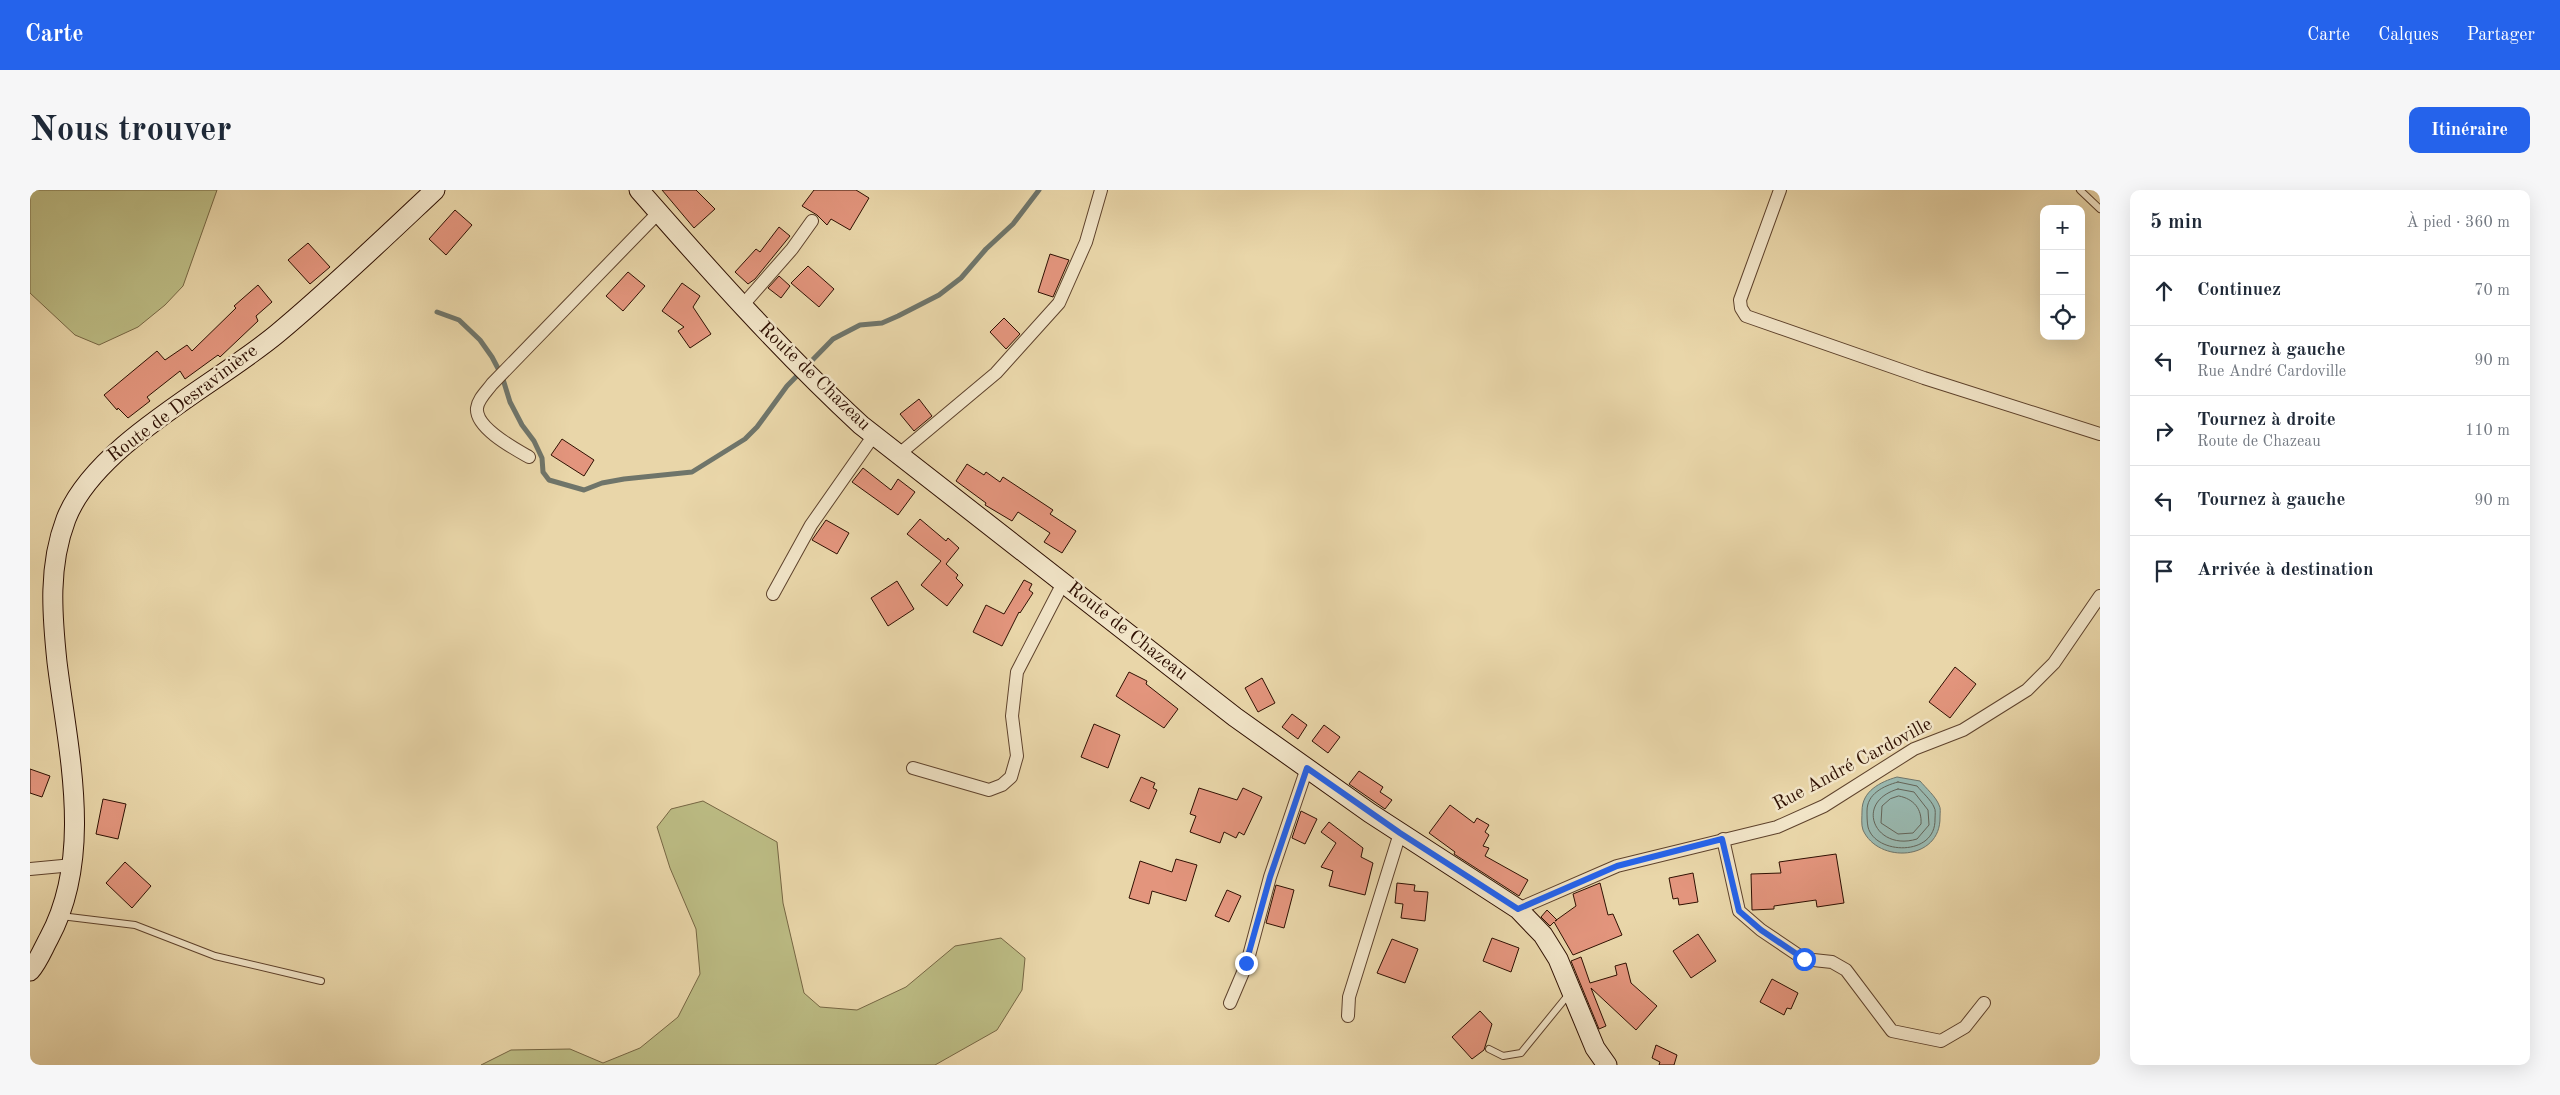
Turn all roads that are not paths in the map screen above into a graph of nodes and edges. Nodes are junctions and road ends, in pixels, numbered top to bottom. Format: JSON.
{"nodes":[{"id":1,"x":435,"y":190,"type":"edge"},
{"id":2,"x":639,"y":190,"type":"edge"},
{"id":3,"x":1101,"y":190,"type":"edge"},
{"id":4,"x":1780,"y":190,"type":"edge"},
{"id":5,"x":2080,"y":190,"type":"edge"},
{"id":6,"x":2100,"y":209,"type":"edge"},
{"id":7,"x":659,"y":212,"type":"junction"},
{"id":8,"x":812,"y":221,"type":"dead end"},
{"id":9,"x":742,"y":306,"type":"junction"},
{"id":10,"x":2100,"y":434,"type":"edge"},
{"id":11,"x":874,"y":435,"type":"junction"},
{"id":12,"x":898,"y":455,"type":"junction"},
{"id":13,"x":529,"y":457,"type":"dead end"},
{"id":14,"x":1064,"y":583,"type":"junction"},
{"id":15,"x":773,"y":594,"type":"dead end"},
{"id":16,"x":2100,"y":596,"type":"edge"},
{"id":17,"x":913,"y":768,"type":"dead end"},
{"id":18,"x":1307,"y":768,"type":"junction"},
{"id":19,"x":1400,"y":833,"type":"junction"},
{"id":20,"x":1722,"y":839,"type":"junction"},
{"id":21,"x":73,"y":865,"type":"junction"},
{"id":22,"x":30,"y":869,"type":"edge"},
{"id":23,"x":1518,"y":909,"type":"junction"},
{"id":24,"x":61,"y":916,"type":"junction"},
{"id":25,"x":30,"y":971,"type":"edge"},
{"id":26,"x":320,"y":981,"type":"dead end"},
{"id":27,"x":1571,"y":991,"type":"junction"},
{"id":28,"x":1230,"y":1003,"type":"dead end"},
{"id":29,"x":1984,"y":1003,"type":"dead end"},
{"id":30,"x":1348,"y":1016,"type":"dead end"},
{"id":31,"x":1489,"y":1049,"type":"dead end"},
{"id":32,"x":1595,"y":1057,"type":"edge"},
{"id":33,"x":1607,"y":1065,"type":"edge"}],
"edges":[{"from":1,"to":21,"type":"main road","name":"Route de Desravinière"},
{"from":2,"to":7,"type":"main road","name":"Route de Chazeau"},
{"from":3,"to":12,"type":"street"},
{"from":4,"to":10,"type":"street"},
{"from":5,"to":6,"type":"lane"},
{"from":7,"to":9,"type":"main road","name":"Route de Chazeau"},
{"from":7,"to":13,"type":"street"},
{"from":8,"to":9,"type":"street"},
{"from":9,"to":11,"type":"main road","name":"Route de Chazeau"},
{"from":11,"to":12,"type":"main road","name":"Route de Chazeau"},
{"from":11,"to":15,"type":"street"},
{"from":12,"to":14,"type":"main road","name":"Route de Chazeau"},
{"from":14,"to":17,"type":"street"},
{"from":14,"to":18,"type":"main road","name":"Route de Chazeau"},
{"from":16,"to":20,"type":"street","name":"Rue André Cardoville"},
{"from":18,"to":19,"type":"main road","name":"Route de Chazeau"},
{"from":18,"to":28,"type":"street"},
{"from":19,"to":23,"type":"main road","name":"Route de Chazeau"},
{"from":19,"to":30,"type":"street"},
{"from":20,"to":23,"type":"street","name":"Rue André Cardoville"},
{"from":20,"to":29,"type":"street"},
{"from":21,"to":22,"type":"street"},
{"from":21,"to":24,"type":"main road","name":"Route de Desravinière"},
{"from":23,"to":27,"type":"main road","name":"Route de Chazeau"},
{"from":24,"to":25,"type":"main road","name":"Route de Desravinière"},
{"from":24,"to":26,"type":"lane"},
{"from":27,"to":31,"type":"lane"},
{"from":27,"to":32,"type":"main road","name":"Route de Chazeau"},
{"from":32,"to":33,"type":"main road","name":"Route de Chazeau"}]}
